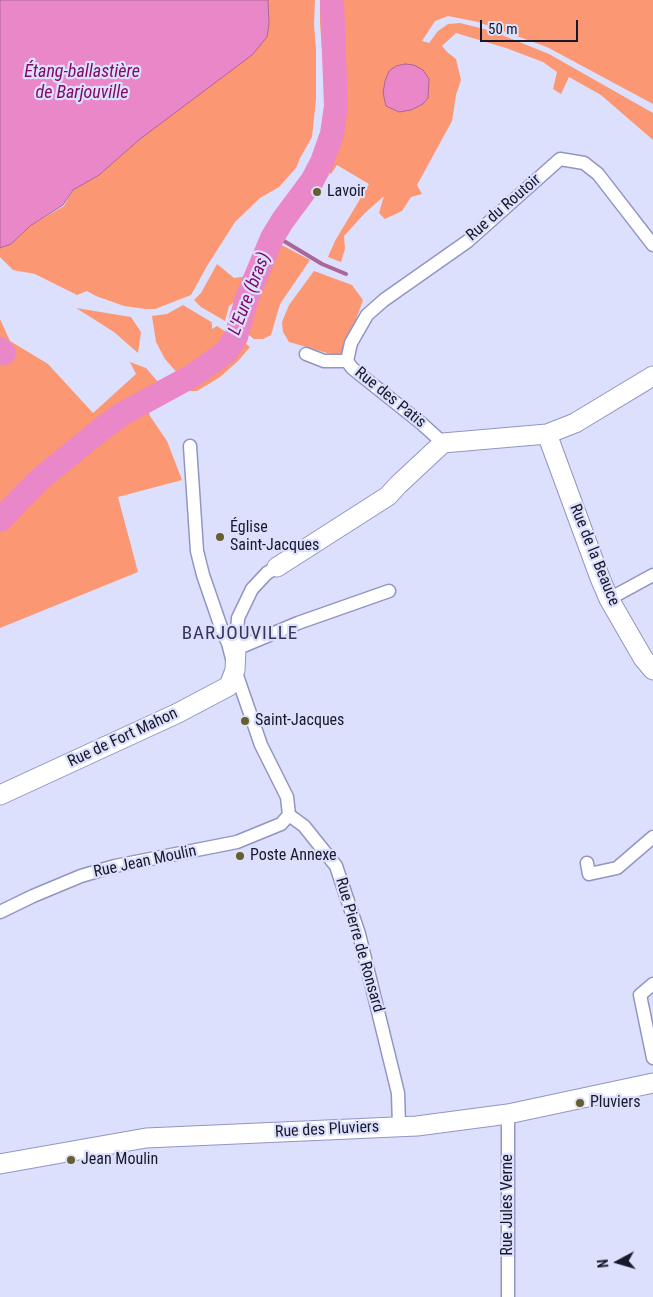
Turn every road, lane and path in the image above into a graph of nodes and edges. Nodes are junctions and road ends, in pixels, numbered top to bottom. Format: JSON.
{"nodes":[{"id":1,"x":653,"y":245,"type":"edge"},
{"id":2,"x":306,"y":354,"type":"dead end"},
{"id":3,"x":347,"y":361,"type":"junction"},
{"id":4,"x":653,"y":376,"type":"edge"},
{"id":5,"x":547,"y":434,"type":"junction"},
{"id":6,"x":443,"y":443,"type":"junction"},
{"id":7,"x":190,"y":446,"type":"dead end"},
{"id":8,"x":277,"y":567,"type":"joint"},
{"id":9,"x":653,"y":575,"type":"edge"},
{"id":10,"x":388,"y":592,"type":"dead end"},
{"id":11,"x":609,"y":599,"type":"junction"},
{"id":12,"x":236,"y":649,"type":"junction"},
{"id":13,"x":236,"y":670,"type":"junction"},
{"id":14,"x":653,"y":670,"type":"edge"},
{"id":15,"x":0,"y":795,"type":"edge"},
{"id":16,"x":289,"y":815,"type":"junction"},
{"id":17,"x":653,"y":837,"type":"edge"},
{"id":18,"x":586,"y":863,"type":"dead end"},
{"id":19,"x":0,"y":912,"type":"edge"},
{"id":20,"x":653,"y":984,"type":"edge"},
{"id":21,"x":653,"y":1058,"type":"edge"},
{"id":22,"x":653,"y":1083,"type":"edge"},
{"id":23,"x":508,"y":1114,"type":"junction"},
{"id":24,"x":399,"y":1126,"type":"junction"},
{"id":25,"x":0,"y":1164,"type":"edge"},
{"id":26,"x":508,"y":1297,"type":"edge"}],
"edges":[{"from":1,"to":3,"type":"street","name":"Rue du Routoir"},
{"from":2,"to":3,"type":"street","name":"Rue des Patis"},
{"from":3,"to":6,"type":"street","name":"Rue des Patis"},
{"from":4,"to":5,"type":"street"},
{"from":5,"to":6,"type":"street"},
{"from":5,"to":11,"type":"street","name":"Rue de la Beauce"},
{"from":6,"to":8,"type":"street"},
{"from":7,"to":13,"type":"street"},
{"from":8,"to":12,"type":"street"},
{"from":9,"to":11,"type":"street"},
{"from":10,"to":12,"type":"street"},
{"from":11,"to":14,"type":"street","name":"Rue de la Beauce"},
{"from":12,"to":13,"type":"street"},
{"from":13,"to":15,"type":"street","name":"Rue de Fort Mahon"},
{"from":13,"to":16,"type":"street"},
{"from":16,"to":19,"type":"street","name":"Rue Jean Moulin"},
{"from":16,"to":24,"type":"street","name":"Rue Pierre de Ronsard"},
{"from":17,"to":18,"type":"street"},
{"from":20,"to":21,"type":"street"},
{"from":22,"to":23,"type":"street","name":"Rue des Pluviers"},
{"from":23,"to":24,"type":"street","name":"Rue des Pluviers"},
{"from":23,"to":26,"type":"street","name":"Rue Jules Verne"},
{"from":24,"to":25,"type":"street","name":"Rue des Pluviers"}]}
